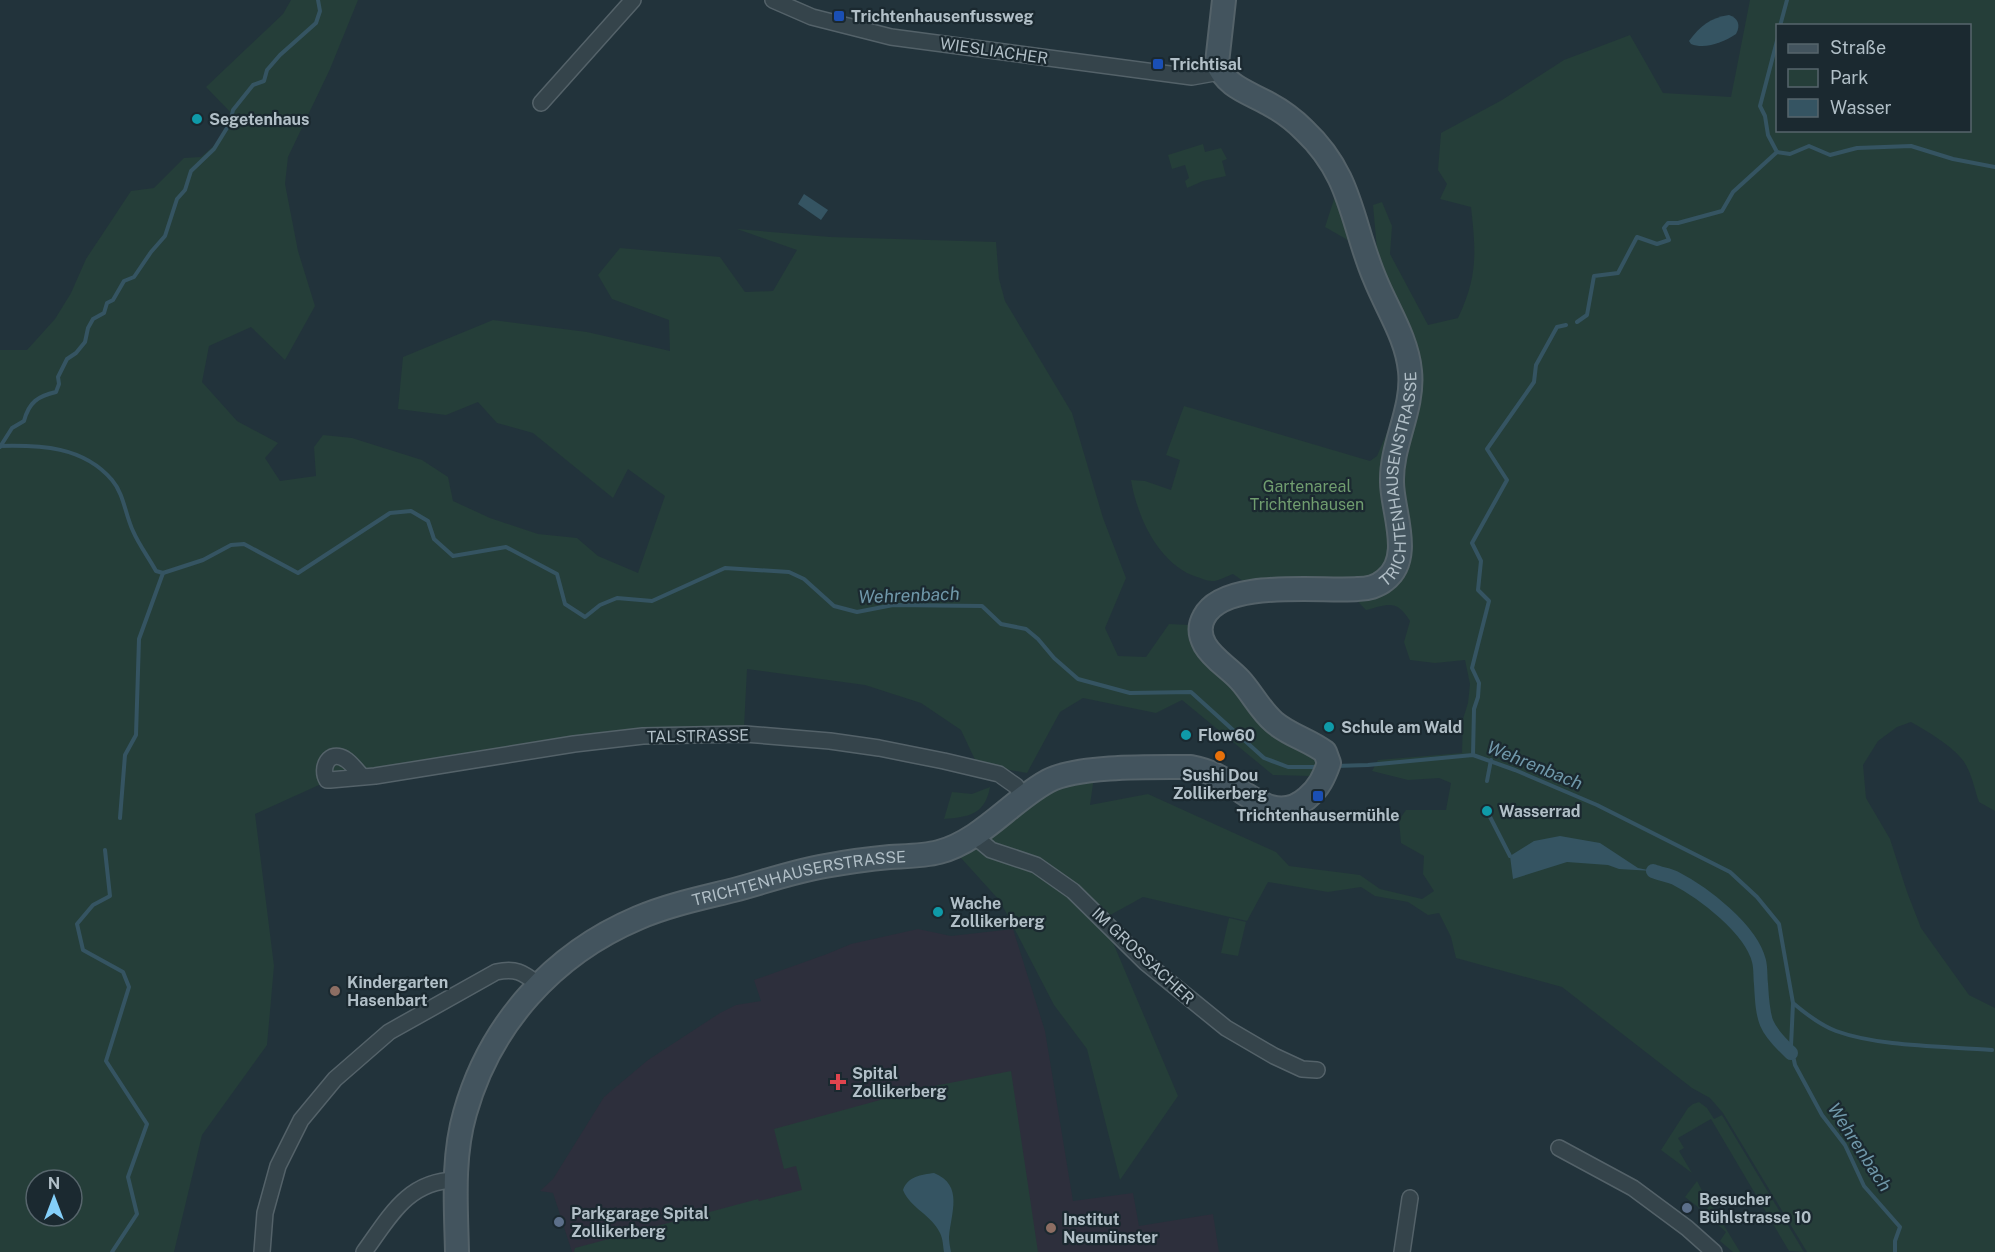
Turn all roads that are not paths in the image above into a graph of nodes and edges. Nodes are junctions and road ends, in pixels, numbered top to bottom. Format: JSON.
{"nodes":[{"id":1,"x":633,"y":0,"type":"edge"},
{"id":2,"x":773,"y":0,"type":"edge"},
{"id":3,"x":1224,"y":0,"type":"edge"},
{"id":4,"x":1220,"y":72,"type":"junction"},
{"id":5,"x":541,"y":103,"type":"dead end"},
{"id":6,"x":1327,"y":770,"type":"joint"},
{"id":7,"x":363,"y":777,"type":"dead end"},
{"id":8,"x":1024,"y":798,"type":"junction"},
{"id":9,"x":973,"y":835,"type":"junction"},
{"id":10,"x":538,"y":984,"type":"junction"},
{"id":11,"x":1317,"y":1070,"type":"dead end"},
{"id":12,"x":1559,"y":1148,"type":"dead end"},
{"id":13,"x":455,"y":1180,"type":"junction"},
{"id":14,"x":1410,"y":1198,"type":"dead end"},
{"id":15,"x":262,"y":1252,"type":"edge"},
{"id":16,"x":364,"y":1252,"type":"edge"},
{"id":17,"x":457,"y":1252,"type":"edge"},
{"id":18,"x":1402,"y":1252,"type":"edge"},
{"id":19,"x":1714,"y":1252,"type":"edge"}],
"edges":[{"from":1,"to":5,"type":"street"},
{"from":2,"to":4,"type":"street","name":"WIESLIACHER"},
{"from":3,"to":4,"type":"street"},
{"from":4,"to":6,"type":"street","name":"TRICHTENHAUSENSTRASSE"},
{"from":6,"to":8,"type":"street","name":"TRICHTENHAUSERSTRASSE"},
{"from":7,"to":8,"type":"street","name":"TALSTRASSE"},
{"from":8,"to":9,"type":"street","name":"TRICHTENHAUSERSTRASSE"},
{"from":9,"to":10,"type":"street","name":"TRICHTENHAUSERSTRASSE"},
{"from":9,"to":11,"type":"street","name":"IM GROSSACHER"},
{"from":10,"to":13,"type":"street","name":"TRICHTENHAUSERSTRASSE"},
{"from":10,"to":15,"type":"street"},
{"from":12,"to":19,"type":"street"},
{"from":13,"to":16,"type":"street"},
{"from":13,"to":17,"type":"street","name":"TRICHTENHAUSERSTRASSE"},
{"from":14,"to":18,"type":"street"}]}
